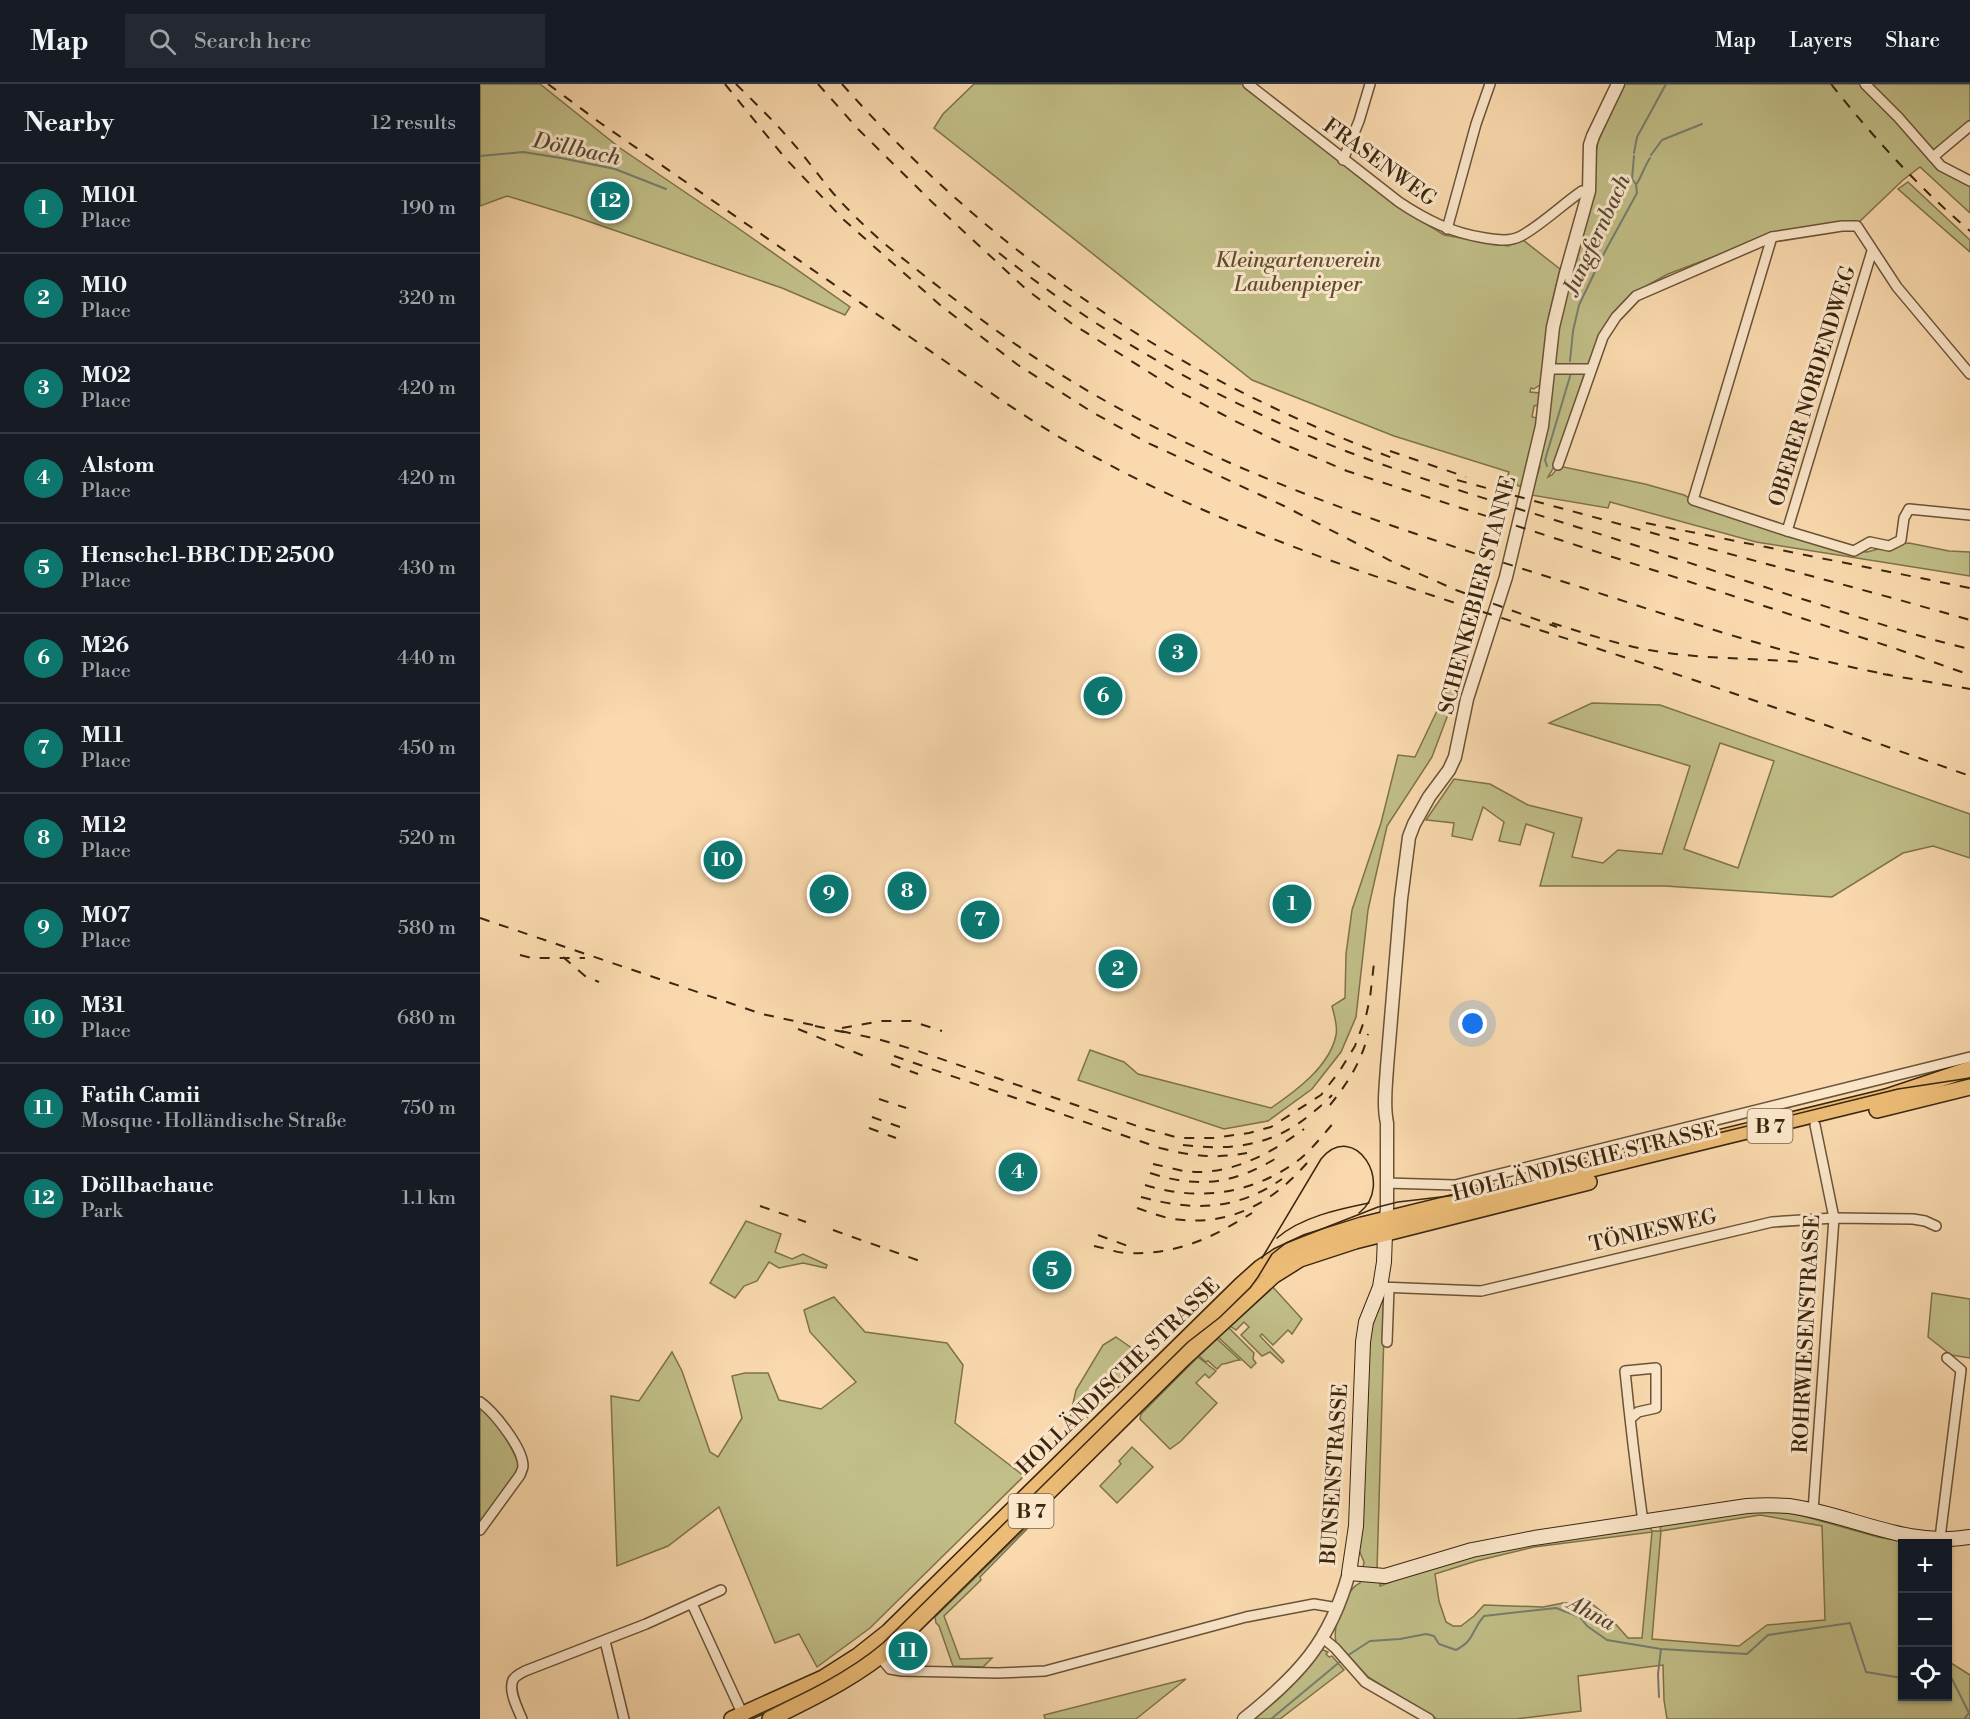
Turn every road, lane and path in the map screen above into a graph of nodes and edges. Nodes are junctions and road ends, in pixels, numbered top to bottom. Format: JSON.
{"nodes":[{"id":1,"x":1248,"y":84,"type":"edge"},
{"id":2,"x":1370,"y":84,"type":"edge"},
{"id":3,"x":1490,"y":84,"type":"edge"},
{"id":4,"x":1618,"y":84,"type":"edge"},
{"id":5,"x":1865,"y":84,"type":"edge"},
{"id":6,"x":1970,"y":126,"type":"edge"},
{"id":7,"x":1933,"y":158,"type":"junction"},
{"id":8,"x":1343,"y":160,"type":"junction"},
{"id":9,"x":1970,"y":181,"type":"edge"},
{"id":10,"x":1589,"y":191,"type":"junction"},
{"id":11,"x":1565,"y":202,"type":"junction"},
{"id":12,"x":1583,"y":214,"type":"junction"},
{"id":13,"x":1447,"y":229,"type":"junction"},
{"id":14,"x":1772,"y":237,"type":"junction"},
{"id":15,"x":1872,"y":251,"type":"junction"},
{"id":16,"x":1548,"y":369,"type":"junction"},
{"id":17,"x":1591,"y":369,"type":"junction"},
{"id":18,"x":1970,"y":374,"type":"edge"},
{"id":19,"x":1558,"y":465,"type":"dead end"},
{"id":20,"x":1970,"y":515,"type":"edge"},
{"id":21,"x":1787,"y":531,"type":"junction"},
{"id":22,"x":1970,"y":1057,"type":"edge"},
{"id":23,"x":1970,"y":1069,"type":"edge"},
{"id":24,"x":1970,"y":1087,"type":"edge"},
{"id":25,"x":1386,"y":1115,"type":"junction"},
{"id":26,"x":1815,"y":1125,"type":"junction"},
{"id":27,"x":1386,"y":1184,"type":"junction"},
{"id":28,"x":1834,"y":1218,"type":"junction"},
{"id":29,"x":1383,"y":1224,"type":"junction"},
{"id":30,"x":1936,"y":1226,"type":"dead end"},
{"id":31,"x":1384,"y":1287,"type":"junction"},
{"id":32,"x":1387,"y":1342,"type":"dead end"},
{"id":33,"x":1947,"y":1358,"type":"dead end"},
{"id":34,"x":480,"y":1402,"type":"edge"},
{"id":35,"x":1630,"y":1419,"type":"junction"},
{"id":36,"x":1813,"y":1511,"type":"junction"},
{"id":37,"x":1643,"y":1522,"type":"junction"},
{"id":38,"x":480,"y":1530,"type":"edge"},
{"id":39,"x":1970,"y":1537,"type":"edge"},
{"id":40,"x":1940,"y":1538,"type":"junction"},
{"id":41,"x":1349,"y":1572,"type":"junction"},
{"id":42,"x":721,"y":1590,"type":"dead end"},
{"id":43,"x":692,"y":1605,"type":"junction"},
{"id":44,"x":1338,"y":1608,"type":"junction"},
{"id":45,"x":1323,"y":1638,"type":"junction"},
{"id":46,"x":605,"y":1641,"type":"junction"},
{"id":47,"x":880,"y":1657,"type":"junction"},
{"id":48,"x":737,"y":1717,"type":"edge"},
{"id":49,"x":522,"y":1719,"type":"edge"},
{"id":50,"x":624,"y":1719,"type":"edge"},
{"id":51,"x":770,"y":1719,"type":"edge"},
{"id":52,"x":1244,"y":1719,"type":"edge"},
{"id":53,"x":1429,"y":1719,"type":"edge"}],
"edges":[{"from":1,"to":8,"type":"street","name":"FRASENWEG"},
{"from":2,"to":8,"type":"street"},
{"from":3,"to":13,"type":"street"},
{"from":4,"to":10,"type":"street","name":"SCHENKEBIER STANNE"},
{"from":5,"to":7,"type":"street"},
{"from":6,"to":7,"type":"street"},
{"from":7,"to":9,"type":"street"},
{"from":8,"to":13,"type":"street","name":"FRASENWEG"},
{"from":10,"to":11,"type":"street","name":"FRASENWEG"},
{"from":10,"to":12,"type":"street","name":"SCHENKEBIER STANNE"},
{"from":11,"to":12,"type":"street"},
{"from":11,"to":13,"type":"street","name":"FRASENWEG"},
{"from":12,"to":16,"type":"street","name":"SCHENKEBIER STANNE"},
{"from":14,"to":15,"type":"street"},
{"from":14,"to":17,"type":"street"},
{"from":14,"to":21,"type":"street","name":"OBERER NORDENDWEG"},
{"from":15,"to":18,"type":"street"},
{"from":15,"to":21,"type":"street","name":"OBERER NORDENDWEG"},
{"from":16,"to":17,"type":"street"},
{"from":16,"to":25,"type":"street","name":"SCHENKEBIER STANNE"},
{"from":17,"to":19,"type":"street"},
{"from":20,"to":21,"type":"street","name":"OBERER NORDENDWEG"},
{"from":22,"to":27,"type":"street","name":"HOLLÄNDISCHE STRASSE"},
{"from":23,"to":29,"type":"main road","name":"HOLLÄNDISCHE STRASSE","number":"B 7"},
{"from":24,"to":26,"type":"main road","name":"HOLLÄNDISCHE STRASSE","number":"B 7"},
{"from":25,"to":27,"type":"street","name":"SCHENKEBIER STANNE"},
{"from":25,"to":29,"type":"street","name":"SCHENKEBIER STANNE"},
{"from":26,"to":28,"type":"street","name":"ROHRWIESENSTRASSE"},
{"from":26,"to":29,"type":"main road","name":"HOLLÄNDISCHE STRASSE","number":"B 7"},
{"from":27,"to":29,"type":"street","name":"SCHENKEBIER STANNE"},
{"from":28,"to":30,"type":"street","name":"TÖNIESWEG"},
{"from":28,"to":31,"type":"street","name":"TÖNIESWEG"},
{"from":28,"to":36,"type":"street","name":"ROHRWIESENSTRASSE"},
{"from":29,"to":31,"type":"main road","name":"BUNSENSTRASSE"},
{"from":29,"to":47,"type":"main road","name":"HOLLÄNDISCHE STRASSE","number":"B 7"},
{"from":29,"to":48,"type":"main road","name":"HOLLÄNDISCHE STRASSE","number":"B 7"},
{"from":31,"to":32,"type":"street","name":"BUNSENSTRASSE"},
{"from":31,"to":41,"type":"main road","name":"BUNSENSTRASSE"},
{"from":33,"to":40,"type":"street"},
{"from":34,"to":38,"type":"street"},
{"from":35,"to":35,"type":"street"},
{"from":35,"to":37,"type":"street"},
{"from":36,"to":37,"type":"main road"},
{"from":36,"to":40,"type":"main road"},
{"from":37,"to":41,"type":"main road"},
{"from":39,"to":40,"type":"main road"},
{"from":41,"to":44,"type":"street","name":"BUNSENSTRASSE"},
{"from":42,"to":43,"type":"street"},
{"from":43,"to":46,"type":"street"},
{"from":43,"to":48,"type":"street"},
{"from":44,"to":45,"type":"street","name":"BUNSENSTRASSE"},
{"from":44,"to":47,"type":"street"},
{"from":45,"to":52,"type":"street","name":"BUNSENSTRASSE"},
{"from":45,"to":53,"type":"street"},
{"from":46,"to":49,"type":"street"},
{"from":46,"to":50,"type":"street"},
{"from":47,"to":51,"type":"main road","name":"HOLLÄNDISCHE STRASSE","number":"B 7"}]}
